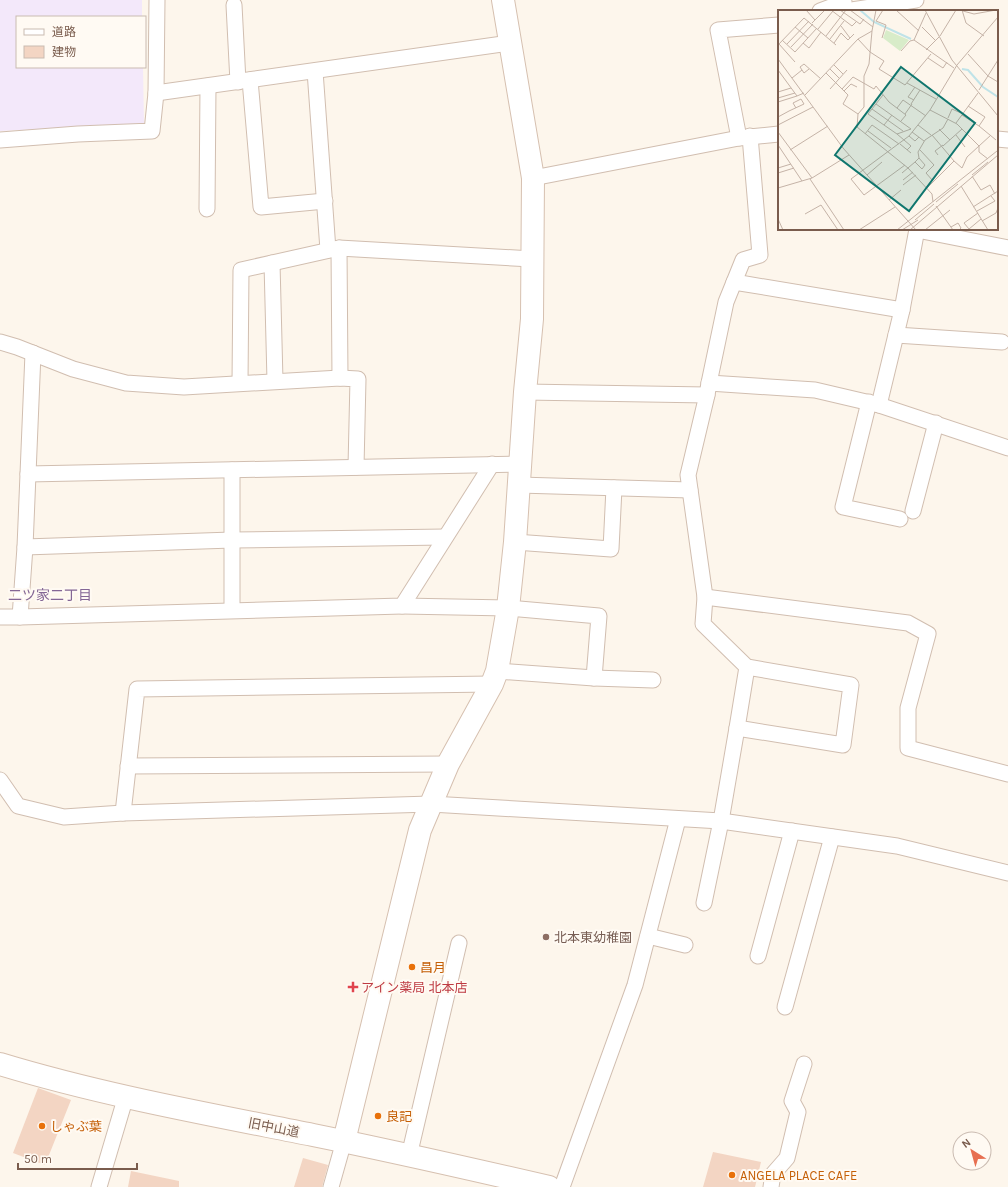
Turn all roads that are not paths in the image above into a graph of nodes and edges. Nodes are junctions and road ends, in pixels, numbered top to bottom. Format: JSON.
{"nodes":[{"id":1,"x":157,"y":0,"type":"edge"},
{"id":2,"x":503,"y":0,"type":"edge"},
{"id":3,"x":916,"y":0,"type":"edge"},
{"id":4,"x":234,"y":6,"type":"dead end"},
{"id":5,"x":844,"y":6,"type":"edge"},
{"id":6,"x":825,"y":10,"type":"edge"},
{"id":7,"x":778,"y":25,"type":"edge"},
{"id":8,"x":510,"y":43,"type":"junction"},
{"id":9,"x":315,"y":71,"type":"junction"},
{"id":10,"x":244,"y":81,"type":"junction"},
{"id":11,"x":208,"y":86,"type":"junction"},
{"id":12,"x":156,"y":93,"type":"junction"},
{"id":13,"x":778,"y":134,"type":"edge"},
{"id":14,"x":745,"y":137,"type":"junction"},
{"id":15,"x":998,"y":139,"type":"edge"},
{"id":16,"x":0,"y":140,"type":"edge"},
{"id":17,"x":1008,"y":140,"type":"edge"},
{"id":18,"x":533,"y":178,"type":"junction"},
{"id":19,"x":324,"y":201,"type":"junction"},
{"id":20,"x":207,"y":209,"type":"dead end"},
{"id":21,"x":917,"y":230,"type":"edge"},
{"id":22,"x":922,"y":230,"type":"edge"},
{"id":23,"x":1008,"y":248,"type":"edge"},
{"id":24,"x":334,"y":249,"type":"junction"},
{"id":25,"x":532,"y":259,"type":"junction"},
{"id":26,"x":272,"y":263,"type":"junction"},
{"id":27,"x":734,"y":282,"type":"junction"},
{"id":28,"x":902,"y":310,"type":"junction"},
{"id":29,"x":896,"y":335,"type":"junction"},
{"id":30,"x":0,"y":342,"type":"edge"},
{"id":31,"x":1002,"y":342,"type":"dead end"},
{"id":32,"x":33,"y":353,"type":"junction"},
{"id":33,"x":340,"y":378,"type":"junction"},
{"id":34,"x":275,"y":381,"type":"junction"},
{"id":35,"x":240,"y":383,"type":"junction"},
{"id":36,"x":708,"y":389,"type":"junction"},
{"id":37,"x":525,"y":392,"type":"junction"},
{"id":38,"x":874,"y":404,"type":"junction"},
{"id":39,"x":936,"y":423,"type":"junction"},
{"id":40,"x":1008,"y":448,"type":"edge"},
{"id":41,"x":492,"y":464,"type":"junction"},
{"id":42,"x":356,"y":467,"type":"junction"},
{"id":43,"x":232,"y":470,"type":"junction"},
{"id":44,"x":28,"y":474,"type":"junction"},
{"id":45,"x":520,"y":474,"type":"junction"},
{"id":46,"x":614,"y":488,"type":"junction"},
{"id":47,"x":690,"y":490,"type":"junction"},
{"id":48,"x":444,"y":537,"type":"junction"},
{"id":49,"x":232,"y":540,"type":"junction"},
{"id":50,"x":515,"y":542,"type":"junction"},
{"id":51,"x":25,"y":547,"type":"junction"},
{"id":52,"x":705,"y":597,"type":"junction"},
{"id":53,"x":402,"y":606,"type":"junction"},
{"id":54,"x":508,"y":608,"type":"junction"},
{"id":55,"x":232,"y":610,"type":"junction"},
{"id":56,"x":0,"y":617,"type":"edge"},
{"id":57,"x":20,"y":617,"type":"junction"},
{"id":58,"x":747,"y":667,"type":"junction"},
{"id":59,"x":495,"y":677,"type":"junction"},
{"id":60,"x":594,"y":678,"type":"junction"},
{"id":61,"x":653,"y":680,"type":"dead end"},
{"id":62,"x":737,"y":728,"type":"junction"},
{"id":63,"x":448,"y":764,"type":"junction"},
{"id":64,"x":128,"y":766,"type":"junction"},
{"id":65,"x":1008,"y":774,"type":"edge"},
{"id":66,"x":0,"y":780,"type":"edge"},
{"id":67,"x":431,"y":804,"type":"junction"},
{"id":68,"x":123,"y":813,"type":"junction"},
{"id":69,"x":678,"y":819,"type":"junction"},
{"id":70,"x":721,"y":821,"type":"junction"},
{"id":71,"x":792,"y":831,"type":"junction"},
{"id":72,"x":832,"y":837,"type":"junction"},
{"id":73,"x":1008,"y":873,"type":"edge"},
{"id":74,"x":704,"y":903,"type":"dead end"},
{"id":75,"x":648,"y":936,"type":"junction"},
{"id":76,"x":459,"y":943,"type":"dead end"},
{"id":77,"x":685,"y":945,"type":"dead end"},
{"id":78,"x":758,"y":956,"type":"dead end"},
{"id":79,"x":785,"y":1007,"type":"dead end"},
{"id":80,"x":0,"y":1064,"type":"edge"},
{"id":81,"x":804,"y":1064,"type":"dead end"},
{"id":82,"x":126,"y":1096,"type":"junction"},
{"id":83,"x":344,"y":1141,"type":"junction"},
{"id":84,"x":409,"y":1156,"type":"junction"},
{"id":85,"x":99,"y":1187,"type":"edge"},
{"id":86,"x":331,"y":1187,"type":"edge"},
{"id":87,"x":549,"y":1187,"type":"edge"},
{"id":88,"x":562,"y":1187,"type":"edge"},
{"id":89,"x":771,"y":1187,"type":"edge"}],
"edges":[{"from":1,"to":12,"type":"street"},
{"from":2,"to":8,"type":"street"},
{"from":3,"to":5,"type":"street"},
{"from":4,"to":10,"type":"street"},
{"from":5,"to":6,"type":"street"},
{"from":7,"to":14,"type":"street"},
{"from":8,"to":9,"type":"street"},
{"from":8,"to":18,"type":"street"},
{"from":9,"to":10,"type":"street"},
{"from":9,"to":19,"type":"street"},
{"from":10,"to":11,"type":"street"},
{"from":10,"to":19,"type":"street"},
{"from":11,"to":12,"type":"street"},
{"from":11,"to":20,"type":"street"},
{"from":12,"to":16,"type":"street"},
{"from":13,"to":14,"type":"street"},
{"from":14,"to":18,"type":"street"},
{"from":14,"to":27,"type":"street"},
{"from":15,"to":17,"type":"street"},
{"from":18,"to":25,"type":"street"},
{"from":19,"to":24,"type":"street"},
{"from":21,"to":28,"type":"street"},
{"from":22,"to":23,"type":"street"},
{"from":24,"to":25,"type":"street"},
{"from":24,"to":26,"type":"street"},
{"from":24,"to":33,"type":"street"},
{"from":25,"to":37,"type":"street"},
{"from":26,"to":34,"type":"street"},
{"from":26,"to":35,"type":"street"},
{"from":27,"to":28,"type":"street"},
{"from":27,"to":36,"type":"street"},
{"from":28,"to":29,"type":"street"},
{"from":29,"to":31,"type":"street"},
{"from":29,"to":38,"type":"street"},
{"from":30,"to":32,"type":"street"},
{"from":32,"to":35,"type":"street"},
{"from":32,"to":44,"type":"street"},
{"from":33,"to":34,"type":"street"},
{"from":33,"to":42,"type":"street"},
{"from":34,"to":35,"type":"street"},
{"from":36,"to":37,"type":"street"},
{"from":36,"to":38,"type":"street"},
{"from":36,"to":47,"type":"street"},
{"from":37,"to":45,"type":"street"},
{"from":38,"to":39,"type":"street"},
{"from":38,"to":39,"type":"street"},
{"from":39,"to":40,"type":"street"},
{"from":41,"to":42,"type":"street"},
{"from":41,"to":45,"type":"street"},
{"from":41,"to":48,"type":"street"},
{"from":42,"to":43,"type":"street"},
{"from":43,"to":44,"type":"street"},
{"from":43,"to":49,"type":"street"},
{"from":44,"to":51,"type":"street"},
{"from":45,"to":46,"type":"street"},
{"from":45,"to":50,"type":"street"},
{"from":46,"to":47,"type":"street"},
{"from":46,"to":50,"type":"street"},
{"from":47,"to":52,"type":"street"},
{"from":48,"to":49,"type":"street"},
{"from":48,"to":53,"type":"street"},
{"from":49,"to":51,"type":"street"},
{"from":49,"to":55,"type":"street"},
{"from":50,"to":54,"type":"street"},
{"from":51,"to":57,"type":"street"},
{"from":52,"to":58,"type":"street"},
{"from":52,"to":65,"type":"street"},
{"from":53,"to":54,"type":"street"},
{"from":53,"to":55,"type":"street"},
{"from":54,"to":59,"type":"street"},
{"from":54,"to":60,"type":"street"},
{"from":55,"to":57,"type":"street"},
{"from":56,"to":57,"type":"street"},
{"from":58,"to":62,"type":"street"},
{"from":58,"to":62,"type":"street"},
{"from":59,"to":60,"type":"street"},
{"from":59,"to":63,"type":"street"},
{"from":59,"to":64,"type":"street"},
{"from":60,"to":61,"type":"street"},
{"from":62,"to":70,"type":"street"},
{"from":63,"to":64,"type":"street"},
{"from":63,"to":67,"type":"street"},
{"from":64,"to":68,"type":"street"},
{"from":66,"to":68,"type":"street"},
{"from":67,"to":68,"type":"street"},
{"from":67,"to":69,"type":"street"},
{"from":67,"to":83,"type":"street"},
{"from":69,"to":70,"type":"street"},
{"from":69,"to":75,"type":"street"},
{"from":70,"to":71,"type":"street"},
{"from":70,"to":74,"type":"street"},
{"from":71,"to":72,"type":"street"},
{"from":71,"to":78,"type":"street"},
{"from":72,"to":73,"type":"street"},
{"from":72,"to":79,"type":"street"},
{"from":75,"to":77,"type":"street"},
{"from":75,"to":88,"type":"street"},
{"from":76,"to":84,"type":"street"},
{"from":80,"to":82,"type":"street","name":"旧中山道"},
{"from":81,"to":89,"type":"street"},
{"from":82,"to":83,"type":"street","name":"旧中山道"},
{"from":82,"to":85,"type":"street"},
{"from":83,"to":84,"type":"street","name":"旧中山道"},
{"from":83,"to":86,"type":"street"},
{"from":84,"to":87,"type":"street","name":"旧中山道"}]}
